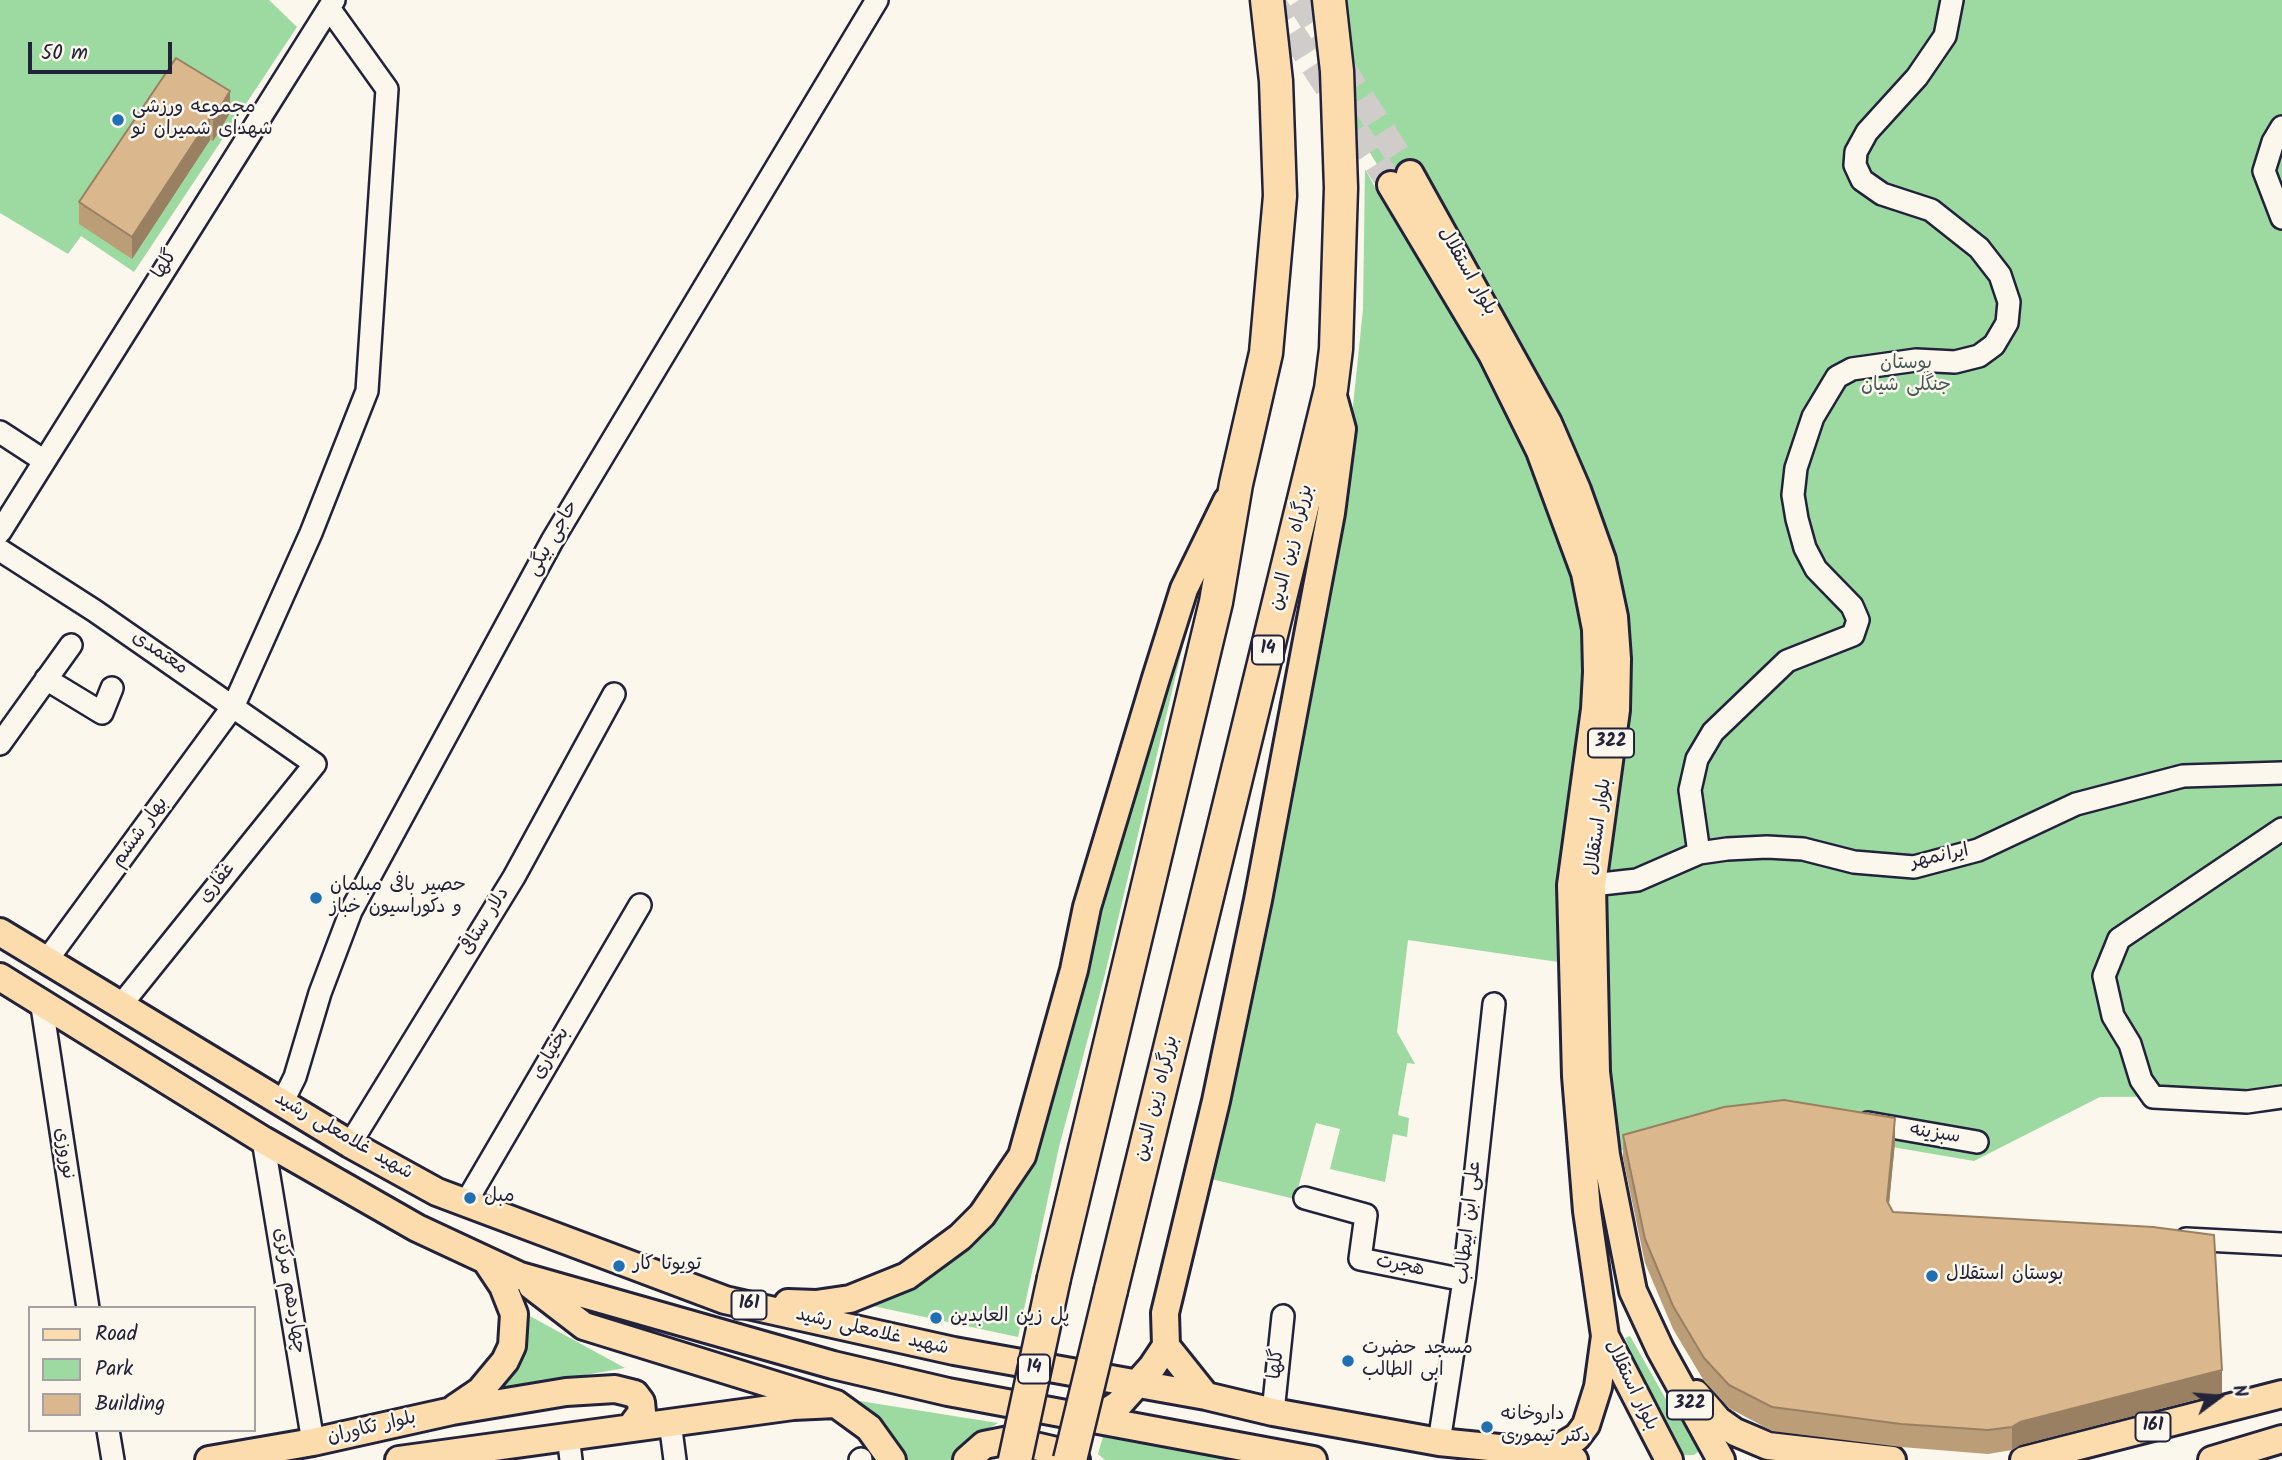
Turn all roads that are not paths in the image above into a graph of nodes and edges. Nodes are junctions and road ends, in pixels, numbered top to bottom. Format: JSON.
{"nodes":[{"id":1,"x":877,"y":0,"type":"edge"},
{"id":2,"x":1267,"y":0,"type":"edge"},
{"id":3,"x":1329,"y":0,"type":"edge"},
{"id":4,"x":1952,"y":0,"type":"edge"},
{"id":5,"x":332,"y":4,"type":"edge"},
{"id":6,"x":2282,"y":127,"type":"edge"},
{"id":7,"x":2282,"y":218,"type":"edge"},
{"id":8,"x":1331,"y":389,"type":"junction"},
{"id":9,"x":0,"y":432,"type":"edge"},
{"id":10,"x":43,"y":460,"type":"junction"},
{"id":11,"x":1236,"y":484,"type":"junction"},
{"id":12,"x":0,"y":532,"type":"edge"},
{"id":13,"x":0,"y":550,"type":"edge"},
{"id":14,"x":71,"y":645,"type":"dead end"},
{"id":15,"x":46,"y":679,"type":"junction"},
{"id":16,"x":112,"y":688,"type":"dead end"},
{"id":17,"x":614,"y":694,"type":"dead end"},
{"id":18,"x":234,"y":705,"type":"junction"},
{"id":19,"x":0,"y":744,"type":"edge"},
{"id":20,"x":315,"y":764,"type":"joint"},
{"id":21,"x":2282,"y":772,"type":"edge"},
{"id":22,"x":2282,"y":828,"type":"edge"},
{"id":23,"x":1699,"y":853,"type":"junction"},
{"id":24,"x":1592,"y":885,"type":"junction"},
{"id":25,"x":640,"y":905,"type":"dead end"},
{"id":26,"x":0,"y":932,"type":"edge"},
{"id":27,"x":47,"y":960,"type":"junction"},
{"id":28,"x":0,"y":977,"type":"edge"},
{"id":29,"x":41,"y":1000,"type":"junction"},
{"id":30,"x":1493,"y":1004,"type":"dead end"},
{"id":31,"x":121,"y":1005,"type":"junction"},
{"id":32,"x":2282,"y":1097,"type":"edge"},
{"id":33,"x":282,"y":1102,"type":"junction"},
{"id":34,"x":1847,"y":1120,"type":"edge"},
{"id":35,"x":263,"y":1140,"type":"junction"},
{"id":36,"x":1631,"y":1142,"type":"edge"},
{"id":37,"x":1977,"y":1142,"type":"dead end"},
{"id":38,"x":350,"y":1144,"type":"junction"},
{"id":39,"x":1605,"y":1149,"type":"junction"},
{"id":40,"x":1305,"y":1198,"type":"dead end"},
{"id":41,"x":465,"y":1204,"type":"junction"},
{"id":42,"x":2159,"y":1237,"type":"edge"},
{"id":43,"x":2282,"y":1244,"type":"edge"},
{"id":44,"x":487,"y":1262,"type":"junction"},
{"id":45,"x":520,"y":1276,"type":"junction"},
{"id":46,"x":1464,"y":1280,"type":"junction"},
{"id":47,"x":725,"y":1300,"type":"junction"},
{"id":48,"x":88,"y":1306,"type":"edge"},
{"id":49,"x":1283,"y":1316,"type":"dead end"},
{"id":50,"x":1605,"y":1336,"type":"junction"},
{"id":51,"x":1166,"y":1346,"type":"junction"},
{"id":52,"x":1660,"y":1349,"type":"junction"},
{"id":53,"x":1137,"y":1385,"type":"junction"},
{"id":54,"x":2282,"y":1394,"type":"edge"},
{"id":55,"x":1206,"y":1396,"type":"junction"},
{"id":56,"x":836,"y":1404,"type":"junction"},
{"id":57,"x":452,"y":1411,"type":"junction"},
{"id":58,"x":1273,"y":1412,"type":"junction"},
{"id":59,"x":1096,"y":1419,"type":"junction"},
{"id":60,"x":670,"y":1422,"type":"junction"},
{"id":61,"x":631,"y":1427,"type":"junction"},
{"id":62,"x":108,"y":1432,"type":"edge"},
{"id":63,"x":2282,"y":1439,"type":"edge"},
{"id":64,"x":313,"y":1442,"type":"junction"},
{"id":65,"x":1439,"y":1442,"type":"junction"},
{"id":66,"x":570,"y":1448,"type":"edge"},
{"id":67,"x":1539,"y":1452,"type":"junction"},
{"id":68,"x":113,"y":1460,"type":"edge"},
{"id":69,"x":209,"y":1460,"type":"edge"},
{"id":70,"x":399,"y":1460,"type":"edge"},
{"id":71,"x":675,"y":1460,"type":"edge"},
{"id":72,"x":892,"y":1460,"type":"edge"},
{"id":73,"x":967,"y":1460,"type":"edge"},
{"id":74,"x":1015,"y":1460,"type":"edge"},
{"id":75,"x":1070,"y":1460,"type":"edge"},
{"id":76,"x":1076,"y":1460,"type":"edge"},
{"id":77,"x":1313,"y":1460,"type":"edge"},
{"id":78,"x":1574,"y":1460,"type":"edge"},
{"id":79,"x":1669,"y":1460,"type":"edge"},
{"id":80,"x":1721,"y":1460,"type":"edge"},
{"id":81,"x":1892,"y":1460,"type":"edge"},
{"id":82,"x":2024,"y":1460,"type":"edge"},
{"id":83,"x":2212,"y":1460,"type":"edge"}],
"edges":[{"from":1,"to":33,"type":"street","name":"حاجی بیگی"},
{"from":2,"to":11,"type":"highway","number":"14"},
{"from":3,"to":8,"type":"highway","name":"بزرگراه زین الدین","number":"14"},
{"from":4,"to":23,"type":"street"},
{"from":5,"to":10,"type":"street","name":"گلها"},
{"from":5,"to":18,"type":"street","name":"بهار ششم"},
{"from":6,"to":7,"type":"street"},
{"from":8,"to":51,"type":"main road"},
{"from":8,"to":75,"type":"highway","name":"بزرگراه زین الدین","number":"14","bridge":true},
{"from":9,"to":10,"type":"street"},
{"from":10,"to":12,"type":"street","name":"گلها"},
{"from":11,"to":47,"type":"main road"},
{"from":11,"to":74,"type":"highway","number":"14","bridge":true},
{"from":13,"to":18,"type":"street","name":"معتمدی"},
{"from":14,"to":15,"type":"street"},
{"from":15,"to":16,"type":"street"},
{"from":15,"to":19,"type":"street"},
{"from":17,"to":38,"type":"street","name":"دلار ستاقی"},
{"from":18,"to":20,"type":"street","name":"معتمدی"},
{"from":18,"to":27,"type":"street","name":"بهار ششم"},
{"from":20,"to":31,"type":"street","name":"غفاری"},
{"from":21,"to":23,"type":"street","name":"ایرانمهر"},
{"from":22,"to":32,"type":"street"},
{"from":23,"to":24,"type":"street","name":"ایرانمهر"},
{"from":24,"to":39,"type":"main road","name":"بلوار استقلال","number":"322"},
{"from":24,"to":50,"type":"main road","name":"بلوار استقلال","number":"322"},
{"from":25,"to":41,"type":"street","name":"بختیاری"},
{"from":26,"to":27,"type":"main road","name":"شهید غلامعلی رشید","number":"161"},
{"from":27,"to":31,"type":"main road","name":"شهید غلامعلی رشید","number":"161"},
{"from":28,"to":29,"type":"main road","name":"شهید غلامعلی رشید","number":"161"},
{"from":29,"to":35,"type":"main road","name":"شهید غلامعلی رشید","number":"161"},
{"from":29,"to":48,"type":"street","name":"نوروزی"},
{"from":30,"to":46,"type":"street","name":"علی ابن ابیطالب"},
{"from":31,"to":33,"type":"main road","name":"شهید غلامعلی رشید","number":"161"},
{"from":33,"to":38,"type":"main road","name":"شهید غلامعلی رشید","number":"161"},
{"from":34,"to":37,"type":"street","name":"سبزینه"},
{"from":35,"to":44,"type":"main road","name":"شهید غلامعلی رشید","number":"161"},
{"from":35,"to":64,"type":"street","name":"چهاردهم مرکزی"},
{"from":36,"to":39,"type":"street"},
{"from":38,"to":41,"type":"main road","name":"شهید غلامعلی رشید","number":"161"},
{"from":39,"to":52,"type":"main road","name":"بلوار استقلال","number":"322"},
{"from":40,"to":46,"type":"street","name":"هجرت"},
{"from":41,"to":47,"type":"main road","name":"شهید غلامعلی رشید","number":"161"},
{"from":42,"to":43,"type":"street"},
{"from":44,"to":45,"type":"main road","name":"شهید غلامعلی رشید","number":"161"},
{"from":44,"to":57,"type":"main road"},
{"from":45,"to":56,"type":"main road"},
{"from":45,"to":59,"type":"main road","name":"شهید غلامعلی رشید","number":"161"},
{"from":46,"to":65,"type":"street","name":"علی ابن ابیطالب"},
{"from":47,"to":53,"type":"main road","name":"شهید غلامعلی رشید","number":"161"},
{"from":49,"to":58,"type":"street","name":"گلها"},
{"from":50,"to":67,"type":"main road"},
{"from":50,"to":79,"type":"main road","name":"بلوار استقلال"},
{"from":51,"to":53,"type":"main road"},
{"from":51,"to":55,"type":"main road"},
{"from":52,"to":80,"type":"main road","name":"بلوار استقلال","number":"322"},
{"from":52,"to":81,"type":"main road"},
{"from":53,"to":55,"type":"main road","name":"شهید غلامعلی رشید","number":"161"},
{"from":53,"to":59,"type":"main road"},
{"from":54,"to":82,"type":"main road","number":"161"},
{"from":55,"to":58,"type":"main road","name":"شهید غلامعلی رشید","number":"161"},
{"from":56,"to":60,"type":"main road","name":"بلوار تکاوران"},
{"from":56,"to":72,"type":"main road"},
{"from":57,"to":61,"type":"main road","name":"بلوار تکاوران"},
{"from":57,"to":64,"type":"main road","name":"بلوار تکاوران"},
{"from":58,"to":65,"type":"main road","name":"شهید غلامعلی رشید","number":"161"},
{"from":59,"to":77,"type":"main road","name":"شهید غلامعلی رشید","number":"161"},
{"from":60,"to":61,"type":"main road","name":"بلوار تکاوران"},
{"from":60,"to":71,"type":"street"},
{"from":61,"to":66,"type":"main road","name":"بلوار تکاوران"},
{"from":62,"to":68,"type":"street"},
{"from":63,"to":83,"type":"main road"},
{"from":64,"to":69,"type":"main road","name":"بلوار تکاوران"},
{"from":65,"to":67,"type":"main road","name":"شهید غلامعلی رشید","number":"161"},
{"from":66,"to":70,"type":"main road","name":"بلوار تکاوران"},
{"from":67,"to":78,"type":"main road","name":"شهید غلامعلی رشید","number":"161"},
{"from":73,"to":76,"type":"main road"}]}
